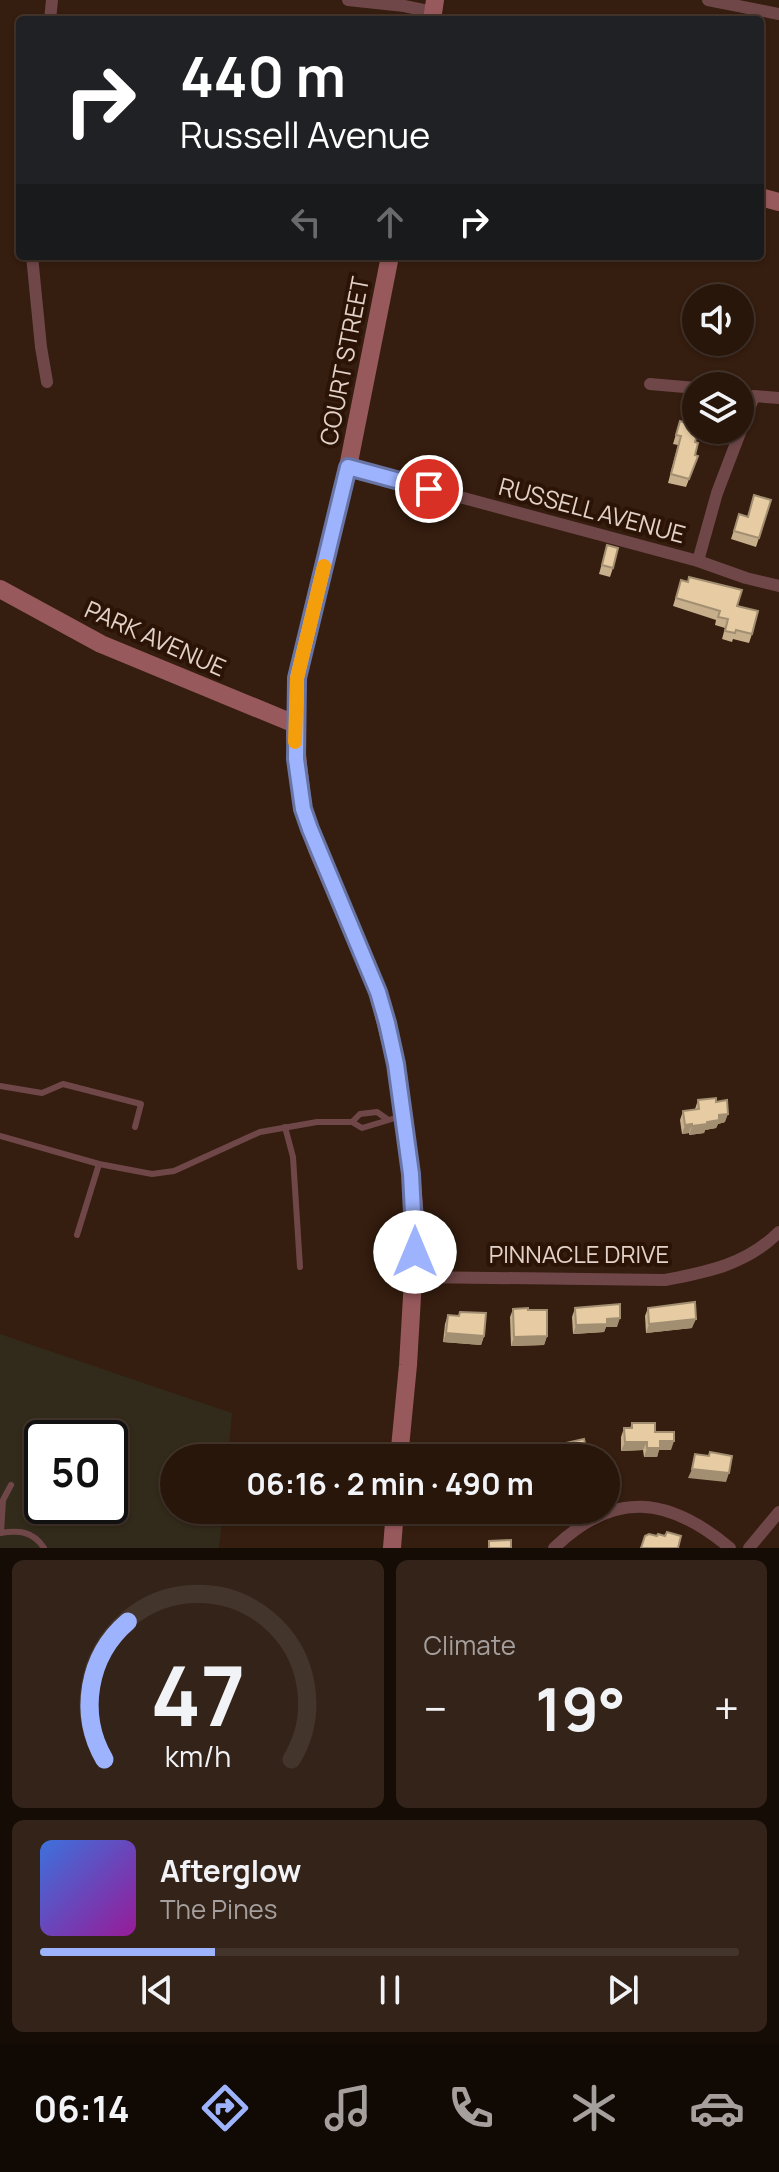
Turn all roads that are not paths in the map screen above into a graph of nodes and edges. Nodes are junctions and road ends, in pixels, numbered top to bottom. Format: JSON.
{"nodes":[{"id":1,"x":348,"y":0,"type":"edge"},
{"id":2,"x":708,"y":0,"type":"edge"},
{"id":3,"x":434,"y":11,"type":"edge"},
{"id":4,"x":779,"y":14,"type":"edge"},
{"id":5,"x":32,"y":260,"type":"edge"},
{"id":6,"x":389,"y":260,"type":"edge"},
{"id":7,"x":47,"y":382,"type":"dead end"},
{"id":8,"x":650,"y":384,"type":"dead end"},
{"id":9,"x":682,"y":387,"type":"edge"},
{"id":10,"x":754,"y":396,"type":"edge"},
{"id":11,"x":779,"y":398,"type":"edge"},
{"id":12,"x":732,"y":444,"type":"edge"},
{"id":13,"x":348,"y":467,"type":"junction"},
{"id":14,"x":698,"y":561,"type":"junction"},
{"id":15,"x":779,"y":586,"type":"edge"},
{"id":16,"x":0,"y":589,"type":"edge"},
{"id":17,"x":295,"y":724,"type":"junction"},
{"id":18,"x":0,"y":1086,"type":"edge"},
{"id":19,"x":395,"y":1118,"type":"junction"},
{"id":20,"x":352,"y":1122,"type":"junction"},
{"id":21,"x":135,"y":1127,"type":"dead end"},
{"id":22,"x":285,"y":1127,"type":"junction"},
{"id":23,"x":0,"y":1136,"type":"edge"},
{"id":24,"x":99,"y":1164,"type":"junction"},
{"id":25,"x":779,"y":1232,"type":"edge"},
{"id":26,"x":77,"y":1235,"type":"dead end"},
{"id":27,"x":300,"y":1267,"type":"dead end"},
{"id":28,"x":415,"y":1277,"type":"junction"},
{"id":29,"x":400,"y":1444,"type":"edge"},
{"id":30,"x":11,"y":1485,"type":"dead end"},
{"id":31,"x":779,"y":1512,"type":"edge"},
{"id":32,"x":394,"y":1524,"type":"edge"},
{"id":33,"x":0,"y":1533,"type":"edge"},
{"id":34,"x":44,"y":1548,"type":"edge"},
{"id":35,"x":392,"y":1548,"type":"edge"},
{"id":36,"x":554,"y":1548,"type":"edge"},
{"id":37,"x":730,"y":1548,"type":"edge"},
{"id":38,"x":749,"y":1548,"type":"edge"}],
"edges":[{"from":1,"to":3,"type":"street"},
{"from":2,"to":4,"type":"street"},
{"from":5,"to":7,"type":"street"},
{"from":6,"to":13,"type":"main road","name":"COURT STREET"},
{"from":8,"to":9,"type":"street"},
{"from":10,"to":11,"type":"street"},
{"from":12,"to":14,"type":"street"},
{"from":13,"to":14,"type":"street","name":"RUSSELL AVENUE"},
{"from":13,"to":17,"type":"main road","name":"COURT STREET"},
{"from":14,"to":15,"type":"street","name":"RUSSELL AVENUE"},
{"from":16,"to":17,"type":"main road","name":"PARK AVENUE"},
{"from":17,"to":19,"type":"main road","name":"COURT STREET"},
{"from":18,"to":21,"type":"lane"},
{"from":19,"to":20,"type":"lane"},
{"from":19,"to":20,"type":"lane"},
{"from":19,"to":28,"type":"main road","name":"COURT STREET"},
{"from":20,"to":22,"type":"lane"},
{"from":22,"to":24,"type":"lane"},
{"from":22,"to":27,"type":"lane"},
{"from":23,"to":24,"type":"lane"},
{"from":24,"to":26,"type":"lane"},
{"from":25,"to":28,"type":"street","name":"PINNACLE DRIVE"},
{"from":28,"to":29,"type":"main road","name":"COURT STREET"},
{"from":30,"to":33,"type":"lane"},
{"from":31,"to":38,"type":"street"},
{"from":32,"to":35,"type":"main road"},
{"from":33,"to":34,"type":"lane"},
{"from":36,"to":37,"type":"street"}]}
